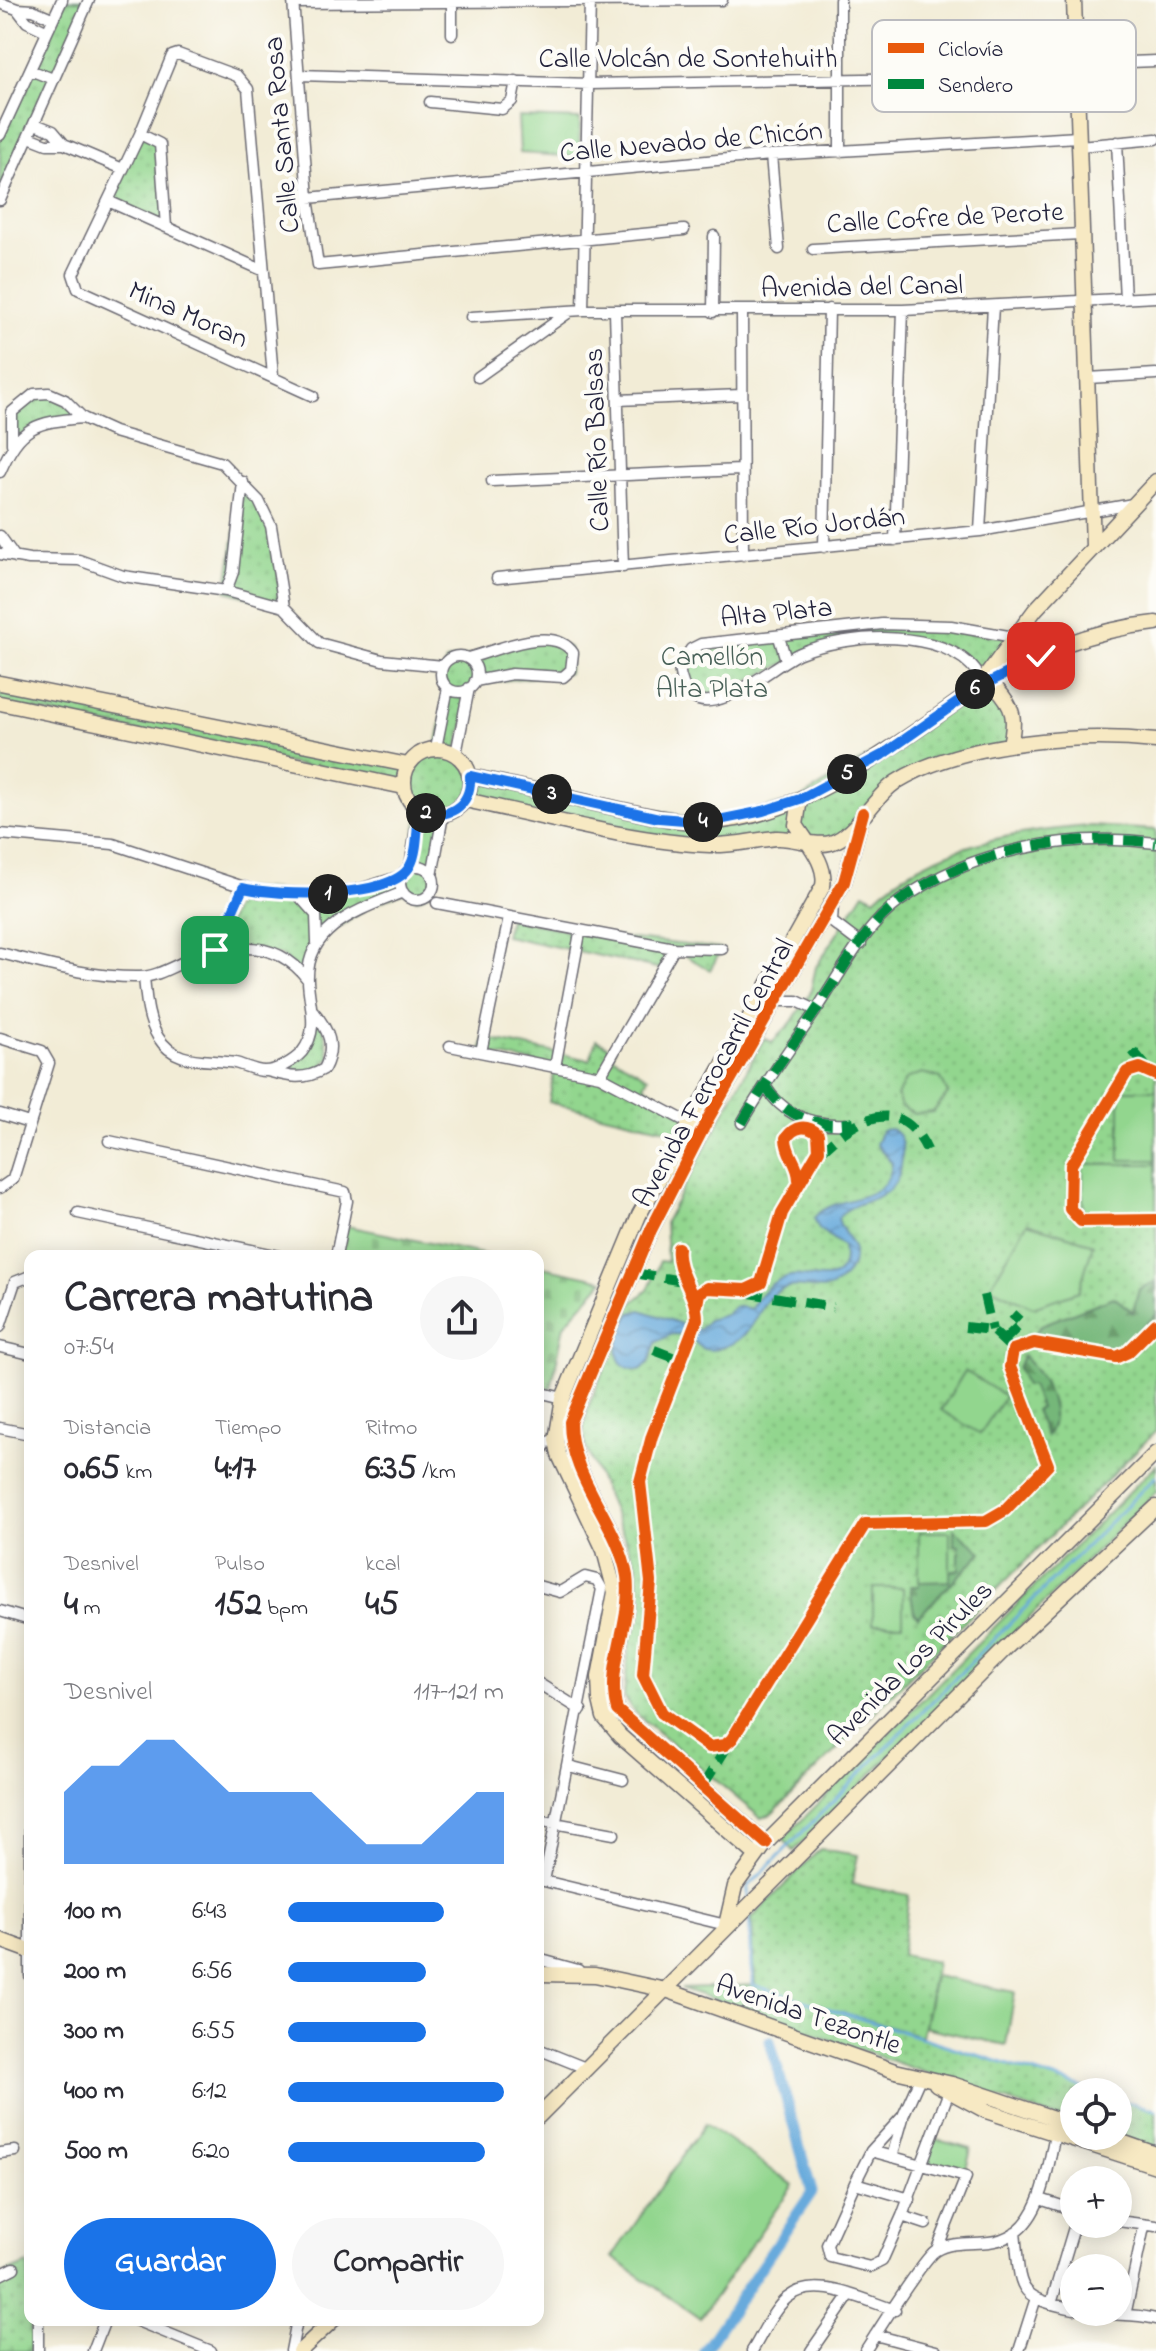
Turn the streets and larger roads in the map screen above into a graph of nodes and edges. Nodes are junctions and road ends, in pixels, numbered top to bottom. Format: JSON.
{"nodes":[{"id":1,"x":62,"y":0,"type":"edge"},
{"id":2,"x":89,"y":0,"type":"edge"},
{"id":3,"x":722,"y":0,"type":"edge"},
{"id":4,"x":840,"y":0,"type":"edge"},
{"id":5,"x":1074,"y":0,"type":"edge"},
{"id":6,"x":590,"y":1,"type":"edge"},
{"id":7,"x":293,"y":2,"type":"edge"},
{"id":8,"x":452,"y":2,"type":"edge"},
{"id":9,"x":0,"y":3,"type":"edge"},
{"id":10,"x":17,"y":9,"type":"junction"},
{"id":11,"x":52,"y":18,"type":"junction"},
{"id":12,"x":1075,"y":20,"type":"edge"},
{"id":13,"x":46,"y":31,"type":"junction"},
{"id":14,"x":452,"y":34,"type":"dead end"},
{"id":15,"x":1156,"y":61,"type":"edge"},
{"id":16,"x":1136,"y":63,"type":"edge"},
{"id":17,"x":30,"y":70,"type":"junction"},
{"id":18,"x":299,"y":75,"type":"junction"},
{"id":19,"x":53,"y":79,"type":"junction"},
{"id":20,"x":872,"y":79,"type":"edge"},
{"id":21,"x":838,"y":80,"type":"junction"},
{"id":22,"x":516,"y":81,"type":"junction"},
{"id":23,"x":590,"y":84,"type":"junction"},
{"id":24,"x":430,"y":102,"type":"dead end"},
{"id":25,"x":1078,"y":112,"type":"edge"},
{"id":26,"x":35,"y":124,"type":"junction"},
{"id":27,"x":140,"y":134,"type":"junction"},
{"id":28,"x":0,"y":135,"type":"edge"},
{"id":29,"x":29,"y":137,"type":"junction"},
{"id":30,"x":1156,"y":139,"type":"edge"},
{"id":31,"x":1078,"y":141,"type":"junction"},
{"id":32,"x":1117,"y":142,"type":"junction"},
{"id":33,"x":64,"y":144,"type":"junction"},
{"id":34,"x":840,"y":152,"type":"junction"},
{"id":35,"x":771,"y":155,"type":"junction"},
{"id":36,"x":123,"y":169,"type":"junction"},
{"id":37,"x":586,"y":173,"type":"junction"},
{"id":38,"x":308,"y":198,"type":"junction"},
{"id":39,"x":0,"y":200,"type":"edge"},
{"id":40,"x":108,"y":201,"type":"junction"},
{"id":41,"x":166,"y":227,"type":"junction"},
{"id":42,"x":684,"y":230,"type":"dead end"},
{"id":43,"x":1080,"y":234,"type":"junction"},
{"id":44,"x":714,"y":236,"type":"dead end"},
{"id":45,"x":584,"y":238,"type":"junction"},
{"id":46,"x":779,"y":249,"type":"dead end"},
{"id":47,"x":813,"y":249,"type":"dead end"},
{"id":48,"x":262,"y":270,"type":"junction"},
{"id":49,"x":1156,"y":297,"type":"edge"},
{"id":50,"x":1125,"y":299,"type":"junction"},
{"id":51,"x":1084,"y":301,"type":"junction"},
{"id":52,"x":993,"y":306,"type":"junction"},
{"id":53,"x":829,"y":309,"type":"junction"},
{"id":54,"x":583,"y":310,"type":"junction"},
{"id":55,"x":903,"y":310,"type":"junction"},
{"id":56,"x":569,"y":312,"type":"junction"},
{"id":57,"x":615,"y":312,"type":"junction"},
{"id":58,"x":713,"y":312,"type":"junction"},
{"id":59,"x":742,"y":312,"type":"junction"},
{"id":60,"x":471,"y":317,"type":"dead end"},
{"id":61,"x":1156,"y":374,"type":"edge"},
{"id":62,"x":273,"y":376,"type":"junction"},
{"id":63,"x":478,"y":377,"type":"dead end"},
{"id":64,"x":1088,"y":378,"type":"junction"},
{"id":65,"x":741,"y":395,"type":"junction"},
{"id":66,"x":313,"y":396,"type":"dead end"},
{"id":67,"x":618,"y":400,"type":"junction"},
{"id":68,"x":83,"y":418,"type":"junction"},
{"id":69,"x":12,"y":444,"type":"junction"},
{"id":70,"x":740,"y":470,"type":"junction"},
{"id":71,"x":0,"y":472,"type":"edge"},
{"id":72,"x":621,"y":475,"type":"junction"},
{"id":73,"x":492,"y":481,"type":"dead end"},
{"id":74,"x":1156,"y":481,"type":"edge"},
{"id":75,"x":243,"y":482,"type":"junction"},
{"id":76,"x":1133,"y":504,"type":"junction"},
{"id":77,"x":1091,"y":513,"type":"junction"},
{"id":78,"x":980,"y":531,"type":"junction"},
{"id":79,"x":0,"y":536,"type":"edge"},
{"id":80,"x":895,"y":540,"type":"junction"},
{"id":81,"x":1093,"y":546,"type":"junction"},
{"id":82,"x":824,"y":547,"type":"junction"},
{"id":83,"x":0,"y":554,"type":"edge"},
{"id":84,"x":743,"y":555,"type":"junction"},
{"id":85,"x":15,"y":557,"type":"junction"},
{"id":86,"x":623,"y":567,"type":"junction"},
{"id":87,"x":497,"y":578,"type":"dead end"},
{"id":88,"x":226,"y":591,"type":"junction"},
{"id":89,"x":284,"y":607,"type":"junction"},
{"id":90,"x":1025,"y":623,"type":"junction"},
{"id":91,"x":1156,"y":623,"type":"edge"},
{"id":92,"x":951,"y":626,"type":"junction"},
{"id":93,"x":779,"y":637,"type":"junction"},
{"id":94,"x":1014,"y":637,"type":"junction"},
{"id":95,"x":945,"y":647,"type":"junction"},
{"id":96,"x":1052,"y":651,"type":"junction"},
{"id":97,"x":468,"y":658,"type":"junction"},
{"id":98,"x":786,"y":660,"type":"junction"},
{"id":99,"x":443,"y":666,"type":"junction"},
{"id":100,"x":0,"y":683,"type":"edge"},
{"id":101,"x":472,"y":685,"type":"junction"},
{"id":102,"x":448,"y":688,"type":"junction"},
{"id":103,"x":978,"y":688,"type":"junction"},
{"id":104,"x":0,"y":703,"type":"edge"},
{"id":105,"x":1156,"y":741,"type":"edge"},
{"id":106,"x":1010,"y":744,"type":"junction"},
{"id":107,"x":436,"y":748,"type":"junction"},
{"id":108,"x":456,"y":754,"type":"junction"},
{"id":109,"x":408,"y":765,"type":"junction"},
{"id":110,"x":470,"y":776,"type":"junction"},
{"id":111,"x":404,"y":787,"type":"junction"},
{"id":112,"x":800,"y":799,"type":"junction"},
{"id":113,"x":465,"y":800,"type":"junction"},
{"id":114,"x":419,"y":810,"type":"junction"},
{"id":115,"x":863,"y":813,"type":"junction"},
{"id":116,"x":443,"y":815,"type":"junction"},
{"id":117,"x":0,"y":834,"type":"edge"},
{"id":118,"x":804,"y":840,"type":"junction"},
{"id":119,"x":1156,"y":843,"type":"edge"},
{"id":120,"x":410,"y":867,"type":"junction"},
{"id":121,"x":402,"y":876,"type":"junction"},
{"id":122,"x":432,"y":876,"type":"junction"},
{"id":123,"x":243,"y":888,"type":"junction"},
{"id":124,"x":403,"y":892,"type":"junction"},
{"id":125,"x":299,"y":896,"type":"junction"},
{"id":126,"x":437,"y":903,"type":"dead end"},
{"id":127,"x":833,"y":904,"type":"junction"},
{"id":128,"x":509,"y":918,"type":"junction"},
{"id":129,"x":580,"y":933,"type":"junction"},
{"id":130,"x":317,"y":942,"type":"junction"},
{"id":131,"x":861,"y":944,"type":"junction"},
{"id":132,"x":674,"y":948,"type":"junction"},
{"id":133,"x":722,"y":949,"type":"dead end"},
{"id":134,"x":215,"y":950,"type":"junction"},
{"id":135,"x":0,"y":953,"type":"edge"},
{"id":136,"x":144,"y":977,"type":"junction"},
{"id":137,"x":308,"y":980,"type":"junction"},
{"id":138,"x":776,"y":1001,"type":"junction"},
{"id":139,"x":816,"y":1010,"type":"junction"},
{"id":140,"x":313,"y":1011,"type":"junction"},
{"id":141,"x":0,"y":1038,"type":"edge"},
{"id":142,"x":450,"y":1046,"type":"dead end"},
{"id":143,"x":481,"y":1052,"type":"junction"},
{"id":144,"x":555,"y":1067,"type":"junction"},
{"id":145,"x":265,"y":1071,"type":"junction"},
{"id":146,"x":600,"y":1076,"type":"junction"},
{"id":147,"x":765,"y":1086,"type":"junction"},
{"id":148,"x":0,"y":1114,"type":"edge"},
{"id":149,"x":29,"y":1123,"type":"junction"},
{"id":150,"x":689,"y":1123,"type":"junction"},
{"id":151,"x":742,"y":1123,"type":"dead end"},
{"id":152,"x":846,"y":1124,"type":"dead end"},
{"id":153,"x":109,"y":1141,"type":"dead end"},
{"id":154,"x":0,"y":1188,"type":"edge"},
{"id":155,"x":78,"y":1213,"type":"dead end"},
{"id":156,"x":678,"y":1248,"type":"dead end"},
{"id":157,"x":252,"y":1250,"type":"edge"},
{"id":158,"x":337,"y":1250,"type":"edge"},
{"id":159,"x":24,"y":1277,"type":"edge"},
{"id":160,"x":0,"y":1327,"type":"edge"},
{"id":161,"x":0,"y":1347,"type":"edge"},
{"id":162,"x":24,"y":1353,"type":"edge"},
{"id":163,"x":544,"y":1393,"type":"edge"},
{"id":164,"x":563,"y":1398,"type":"junction"},
{"id":165,"x":0,"y":1428,"type":"edge"},
{"id":166,"x":24,"y":1433,"type":"edge"},
{"id":167,"x":556,"y":1440,"type":"junction"},
{"id":168,"x":544,"y":1447,"type":"edge"},
{"id":169,"x":1156,"y":1453,"type":"edge"},
{"id":170,"x":640,"y":1482,"type":"dead end"},
{"id":171,"x":586,"y":1500,"type":"junction"},
{"id":172,"x":1156,"y":1507,"type":"edge"},
{"id":173,"x":544,"y":1588,"type":"edge"},
{"id":174,"x":0,"y":1611,"type":"edge"},
{"id":175,"x":24,"y":1618,"type":"edge"},
{"id":176,"x":544,"y":1687,"type":"edge"},
{"id":177,"x":581,"y":1710,"type":"junction"},
{"id":178,"x":569,"y":1766,"type":"junction"},
{"id":179,"x":623,"y":1780,"type":"dead end"},
{"id":180,"x":544,"y":1821,"type":"edge"},
{"id":181,"x":555,"y":1822,"type":"junction"},
{"id":182,"x":614,"y":1834,"type":"dead end"},
{"id":183,"x":761,"y":1849,"type":"junction"},
{"id":184,"x":544,"y":1870,"type":"edge"},
{"id":185,"x":544,"y":1884,"type":"edge"},
{"id":186,"x":726,"y":1925,"type":"junction"},
{"id":187,"x":2,"y":1939,"type":"edge"},
{"id":188,"x":24,"y":1948,"type":"edge"},
{"id":189,"x":544,"y":1961,"type":"edge"},
{"id":190,"x":544,"y":1974,"type":"edge"},
{"id":191,"x":595,"y":1975,"type":"junction"},
{"id":192,"x":666,"y":1990,"type":"junction"},
{"id":193,"x":544,"y":2051,"type":"edge"},
{"id":194,"x":588,"y":2069,"type":"junction"},
{"id":195,"x":920,"y":2078,"type":"junction"},
{"id":196,"x":950,"y":2088,"type":"junction"},
{"id":197,"x":544,"y":2111,"type":"edge"},
{"id":198,"x":903,"y":2116,"type":"junction"},
{"id":199,"x":1057,"y":2127,"type":"junction"},
{"id":200,"x":1060,"y":2127,"type":"edge"},
{"id":201,"x":1132,"y":2146,"type":"edge"},
{"id":202,"x":15,"y":2151,"type":"dead end"},
{"id":203,"x":871,"y":2151,"type":"junction"},
{"id":204,"x":0,"y":2153,"type":"edge"},
{"id":205,"x":1156,"y":2154,"type":"edge"},
{"id":206,"x":892,"y":2157,"type":"junction"},
{"id":207,"x":921,"y":2165,"type":"junction"},
{"id":208,"x":1156,"y":2166,"type":"edge"},
{"id":209,"x":855,"y":2183,"type":"junction"},
{"id":210,"x":910,"y":2199,"type":"junction"},
{"id":211,"x":1040,"y":2199,"type":"junction"},
{"id":212,"x":1060,"y":2205,"type":"edge"},
{"id":213,"x":902,"y":2216,"type":"junction"},
{"id":214,"x":926,"y":2224,"type":"dead end"},
{"id":215,"x":1132,"y":2224,"type":"edge"},
{"id":216,"x":1156,"y":2226,"type":"edge"},
{"id":217,"x":1144,"y":2227,"type":"junction"},
{"id":218,"x":1015,"y":2232,"type":"junction"},
{"id":219,"x":1071,"y":2238,"type":"edge"},
{"id":220,"x":937,"y":2249,"type":"junction"},
{"id":221,"x":14,"y":2268,"type":"dead end"},
{"id":222,"x":0,"y":2275,"type":"edge"},
{"id":223,"x":1132,"y":2283,"type":"edge"},
{"id":224,"x":849,"y":2296,"type":"junction"},
{"id":225,"x":1035,"y":2301,"type":"junction"},
{"id":226,"x":1051,"y":2304,"type":"junction"},
{"id":227,"x":1060,"y":2306,"type":"edge"},
{"id":228,"x":895,"y":2310,"type":"junction"},
{"id":229,"x":1132,"y":2313,"type":"edge"},
{"id":230,"x":1156,"y":2319,"type":"edge"},
{"id":231,"x":38,"y":2326,"type":"edge"},
{"id":232,"x":103,"y":2326,"type":"edge"},
{"id":233,"x":150,"y":2326,"type":"edge"},
{"id":234,"x":296,"y":2326,"type":"edge"},
{"id":235,"x":327,"y":2326,"type":"edge"},
{"id":236,"x":875,"y":2335,"type":"junction"},
{"id":237,"x":918,"y":2349,"type":"edge"},
{"id":238,"x":38,"y":2351,"type":"edge"},
{"id":239,"x":93,"y":2351,"type":"edge"},
{"id":240,"x":211,"y":2351,"type":"edge"},
{"id":241,"x":291,"y":2351,"type":"edge"},
{"id":242,"x":300,"y":2351,"type":"edge"},
{"id":243,"x":752,"y":2351,"type":"edge"},
{"id":244,"x":811,"y":2351,"type":"edge"},
{"id":245,"x":865,"y":2351,"type":"edge"},
{"id":246,"x":936,"y":2351,"type":"edge"},
{"id":247,"x":1019,"y":2351,"type":"edge"}],
"edges":[{"from":1,"to":11,"type":"street"},
{"from":2,"to":19,"type":"street"},
{"from":3,"to":6,"type":"street"},
{"from":4,"to":21,"type":"street"},
{"from":5,"to":12,"type":"street","name":"Calle Cofre de Perote"},
{"from":6,"to":8,"type":"street"},
{"from":6,"to":23,"type":"street"},
{"from":7,"to":8,"type":"street"},
{"from":7,"to":18,"type":"street","name":"Calle Santa Rosa"},
{"from":8,"to":14,"type":"street"},
{"from":9,"to":10,"type":"street"},
{"from":10,"to":11,"type":"street"},
{"from":10,"to":13,"type":"street"},
{"from":11,"to":13,"type":"street"},
{"from":13,"to":17,"type":"street"},
{"from":15,"to":16,"type":"street","name":"Calle Volcán de Sontehuith"},
{"from":17,"to":19,"type":"street"},
{"from":17,"to":28,"type":"street"},
{"from":18,"to":22,"type":"street","name":"Calle Volcán de Sontehuith"},
{"from":18,"to":38,"type":"street","name":"Calle Santa Rosa"},
{"from":19,"to":26,"type":"street"},
{"from":20,"to":21,"type":"street","name":"Calle Volcán de Sontehuith"},
{"from":21,"to":23,"type":"street","name":"Calle Volcán de Sontehuith"},
{"from":21,"to":34,"type":"street"},
{"from":22,"to":23,"type":"street","name":"Calle Volcán de Sontehuith"},
{"from":22,"to":24,"type":"street"},
{"from":23,"to":37,"type":"street"},
{"from":25,"to":31,"type":"street","name":"Calle Cofre de Perote"},
{"from":26,"to":29,"type":"street"},
{"from":26,"to":33,"type":"street"},
{"from":27,"to":36,"type":"street","name":"Mina Moran"},
{"from":27,"to":41,"type":"street"},
{"from":27,"to":48,"type":"street","name":"Mina Moran"},
{"from":29,"to":33,"type":"street"},
{"from":29,"to":39,"type":"street"},
{"from":30,"to":32,"type":"street","name":"Calle Nevado de Chicón"},
{"from":31,"to":32,"type":"street","name":"Calle Nevado de Chicón"},
{"from":31,"to":34,"type":"street","name":"Calle Nevado de Chicón"},
{"from":31,"to":43,"type":"street","name":"Calle Cofre de Perote"},
{"from":32,"to":50,"type":"street"},
{"from":33,"to":36,"type":"street"},
{"from":34,"to":35,"type":"street","name":"Calle Nevado de Chicón"},
{"from":35,"to":37,"type":"street","name":"Calle Nevado de Chicón"},
{"from":35,"to":46,"type":"street"},
{"from":36,"to":40,"type":"street","name":"Mina Moran"},
{"from":37,"to":38,"type":"street","name":"Calle Nevado de Chicón"},
{"from":37,"to":45,"type":"street"},
{"from":38,"to":45,"type":"street","name":"Calle Santa Rosa"},
{"from":40,"to":41,"type":"street"},
{"from":40,"to":62,"type":"street","name":"Mina Moran"},
{"from":41,"to":48,"type":"street"},
{"from":42,"to":45,"type":"street"},
{"from":43,"to":47,"type":"street","name":"Calle Cofre de Perote"},
{"from":43,"to":51,"type":"street","name":"Calle Cofre de Perote"},
{"from":44,"to":58,"type":"street"},
{"from":45,"to":54,"type":"street"},
{"from":48,"to":62,"type":"street","name":"Mina Moran"},
{"from":49,"to":50,"type":"street","name":"Avenida del Canal"},
{"from":50,"to":51,"type":"street","name":"Avenida del Canal"},
{"from":51,"to":52,"type":"street","name":"Avenida del Canal"},
{"from":51,"to":64,"type":"street","name":"Calle Cofre de Perote"},
{"from":52,"to":55,"type":"street","name":"Avenida del Canal"},
{"from":52,"to":78,"type":"street"},
{"from":53,"to":55,"type":"street","name":"Avenida del Canal"},
{"from":53,"to":59,"type":"street","name":"Avenida del Canal"},
{"from":53,"to":82,"type":"street"},
{"from":54,"to":56,"type":"street","name":"Avenida del Canal"},
{"from":54,"to":57,"type":"street","name":"Avenida del Canal"},
{"from":55,"to":80,"type":"street"},
{"from":56,"to":60,"type":"street","name":"Avenida del Canal"},
{"from":56,"to":63,"type":"street","name":"Avenida del Canal"},
{"from":57,"to":58,"type":"street","name":"Avenida del Canal"},
{"from":57,"to":67,"type":"street","name":"Calle Río Balsas"},
{"from":58,"to":59,"type":"street","name":"Avenida del Canal"},
{"from":59,"to":65,"type":"street"},
{"from":61,"to":64,"type":"street"},
{"from":62,"to":66,"type":"street"},
{"from":64,"to":77,"type":"street","name":"Calle Cofre de Perote"},
{"from":65,"to":67,"type":"street"},
{"from":65,"to":70,"type":"street"},
{"from":67,"to":72,"type":"street","name":"Calle Río Balsas"},
{"from":68,"to":69,"type":"street"},
{"from":68,"to":69,"type":"street"},
{"from":68,"to":75,"type":"street"},
{"from":69,"to":71,"type":"street"},
{"from":70,"to":72,"type":"street"},
{"from":70,"to":84,"type":"street"},
{"from":72,"to":73,"type":"street"},
{"from":72,"to":86,"type":"street","name":"Calle Río Balsas"},
{"from":74,"to":76,"type":"street"},
{"from":75,"to":88,"type":"street"},
{"from":75,"to":89,"type":"street"},
{"from":76,"to":77,"type":"street","name":"Calle Río Jordán"},
{"from":76,"to":81,"type":"street"},
{"from":77,"to":78,"type":"street","name":"Calle Río Jordán"},
{"from":77,"to":81,"type":"street","name":"Calle Cofre de Perote"},
{"from":78,"to":80,"type":"street","name":"Calle Río Jordán"},
{"from":79,"to":85,"type":"street"},
{"from":80,"to":82,"type":"street","name":"Calle Río Jordán"},
{"from":81,"to":90,"type":"street"},
{"from":82,"to":84,"type":"street","name":"Calle Río Jordán"},
{"from":83,"to":85,"type":"street"},
{"from":84,"to":86,"type":"street","name":"Calle Río Jordán"},
{"from":85,"to":88,"type":"street"},
{"from":86,"to":87,"type":"street","name":"Calle Río Jordán"},
{"from":88,"to":89,"type":"street"},
{"from":89,"to":99,"type":"street"},
{"from":90,"to":94,"type":"street"},
{"from":90,"to":96,"type":"street"},
{"from":91,"to":96,"type":"street"},
{"from":92,"to":93,"type":"street","name":"Alta Plata"},
{"from":92,"to":94,"type":"street","name":"Alta Plata"},
{"from":92,"to":95,"type":"street"},
{"from":93,"to":98,"type":"street"},
{"from":93,"to":98,"type":"street","name":"Alta Plata"},
{"from":94,"to":103,"type":"street"},
{"from":95,"to":98,"type":"street","name":"Alta Plata"},
{"from":95,"to":103,"type":"street","name":"Alta Plata"},
{"from":96,"to":103,"type":"street"},
{"from":97,"to":99,"type":"street"},
{"from":97,"to":101,"type":"street"},
{"from":97,"to":101,"type":"street"},
{"from":99,"to":102,"type":"street"},
{"from":100,"to":109,"type":"street"},
{"from":101,"to":102,"type":"street"},
{"from":101,"to":108,"type":"street"},
{"from":102,"to":107,"type":"street"},
{"from":103,"to":106,"type":"street"},
{"from":103,"to":112,"type":"street"},
{"from":104,"to":111,"type":"street"},
{"from":105,"to":106,"type":"street"},
{"from":106,"to":115,"type":"street"},
{"from":107,"to":108,"type":"street"},
{"from":107,"to":109,"type":"street"},
{"from":108,"to":110,"type":"street"},
{"from":109,"to":111,"type":"street"},
{"from":110,"to":112,"type":"street"},
{"from":110,"to":113,"type":"street"},
{"from":111,"to":114,"type":"street"},
{"from":112,"to":118,"type":"street"},
{"from":113,"to":116,"type":"street"},
{"from":113,"to":118,"type":"street"},
{"from":114,"to":116,"type":"street"},
{"from":114,"to":120,"type":"street"},
{"from":115,"to":118,"type":"street"},
{"from":115,"to":127,"type":"street","name":"Avenida Ferrocarril Central"},
{"from":116,"to":122,"type":"street"},
{"from":117,"to":123,"type":"street"},
{"from":118,"to":150,"type":"street","name":"Avenida Ferrocarril Central"},
{"from":119,"to":131,"type":"street"},
{"from":120,"to":121,"type":"street"},
{"from":120,"to":122,"type":"street"},
{"from":121,"to":124,"type":"street"},
{"from":121,"to":125,"type":"street"},
{"from":122,"to":124,"type":"street"},
{"from":123,"to":125,"type":"street"},
{"from":123,"to":134,"type":"street"},
{"from":124,"to":130,"type":"street"},
{"from":125,"to":130,"type":"street"},
{"from":126,"to":128,"type":"street"},
{"from":127,"to":131,"type":"street"},
{"from":127,"to":138,"type":"street","name":"Avenida Ferrocarril Central"},
{"from":128,"to":129,"type":"street"},
{"from":128,"to":143,"type":"street"},
{"from":129,"to":132,"type":"street"},
{"from":129,"to":144,"type":"street"},
{"from":130,"to":137,"type":"street"},
{"from":131,"to":139,"type":"street"},
{"from":132,"to":133,"type":"street"},
{"from":132,"to":146,"type":"street"},
{"from":134,"to":136,"type":"street"},
{"from":134,"to":137,"type":"street"},
{"from":135,"to":136,"type":"street"},
{"from":136,"to":145,"type":"street"},
{"from":137,"to":140,"type":"street"},
{"from":138,"to":139,"type":"street"},
{"from":138,"to":171,"type":"street","name":"Avenida Ferrocarril Central"},
{"from":139,"to":147,"type":"street"},
{"from":140,"to":145,"type":"street"},
{"from":140,"to":145,"type":"street"},
{"from":141,"to":149,"type":"street"},
{"from":142,"to":143,"type":"street"},
{"from":143,"to":144,"type":"street"},
{"from":144,"to":146,"type":"street"},
{"from":146,"to":150,"type":"street"},
{"from":147,"to":151,"type":"street"},
{"from":147,"to":152,"type":"street"},
{"from":148,"to":149,"type":"street"},
{"from":149,"to":154,"type":"street"},
{"from":150,"to":164,"type":"street","name":"Avenida Ferrocarril Central"},
{"from":153,"to":158,"type":"street"},
{"from":155,"to":157,"type":"street"},
{"from":156,"to":170,"type":"street"},
{"from":159,"to":160,"type":"street"},
{"from":161,"to":162,"type":"street"},
{"from":163,"to":164,"type":"street"},
{"from":164,"to":167,"type":"street","name":"Avenida Ferrocarril Central"},
{"from":165,"to":166,"type":"street"},
{"from":167,"to":168,"type":"street"},
{"from":167,"to":171,"type":"street","name":"Avenida Ferrocarril Central"},
{"from":169,"to":183,"type":"street","name":"Avenida Los Pirules"},
{"from":171,"to":183,"type":"street","name":"Avenida Ferrocarril Central"},
{"from":172,"to":186,"type":"street","name":"Avenida Los Pirules"},
{"from":173,"to":177,"type":"street"},
{"from":174,"to":175,"type":"street"},
{"from":176,"to":177,"type":"street"},
{"from":177,"to":178,"type":"street"},
{"from":178,"to":179,"type":"street"},
{"from":178,"to":181,"type":"street"},
{"from":180,"to":181,"type":"street"},
{"from":181,"to":182,"type":"street"},
{"from":181,"to":184,"type":"street"},
{"from":183,"to":186,"type":"street","name":"Avenida Los Pirules"},
{"from":185,"to":186,"type":"street"},
{"from":186,"to":192,"type":"street","name":"Avenida Los Pirules"},
{"from":187,"to":188,"type":"street"},
{"from":189,"to":191,"type":"street"},
{"from":190,"to":191,"type":"street","name":"Avenida Tezontle"},
{"from":191,"to":192,"type":"street","name":"Avenida Tezontle"},
{"from":192,"to":194,"type":"street","name":"Avenida Los Pirules"},
{"from":192,"to":195,"type":"street","name":"Avenida Tezontle"},
{"from":193,"to":194,"type":"street"},
{"from":194,"to":197,"type":"street","name":"Avenida Los Pirules"},
{"from":195,"to":196,"type":"street","name":"Avenida Tezontle"},
{"from":195,"to":198,"type":"street"},
{"from":196,"to":199,"type":"street","name":"Avenida Tezontle"},
{"from":196,"to":207,"type":"street"},
{"from":198,"to":203,"type":"street"},
{"from":198,"to":206,"type":"street"},
{"from":199,"to":200,"type":"street","name":"Avenida Tezontle"},
{"from":199,"to":208,"type":"street","name":"Avenida Tezontle"},
{"from":199,"to":211,"type":"street"},
{"from":201,"to":205,"type":"street"},
{"from":202,"to":204,"type":"street"},
{"from":203,"to":206,"type":"street"},
{"from":203,"to":209,"type":"street"},
{"from":206,"to":207,"type":"street"},
{"from":207,"to":210,"type":"street"},
{"from":207,"to":220,"type":"street"},
{"from":209,"to":210,"type":"street"},
{"from":209,"to":213,"type":"street"},
{"from":210,"to":213,"type":"street"},
{"from":211,"to":212,"type":"street"},
{"from":211,"to":218,"type":"street"},
{"from":213,"to":214,"type":"street"},
{"from":215,"to":217,"type":"street"},
{"from":216,"to":217,"type":"street"},
{"from":217,"to":223,"type":"street"},
{"from":218,"to":220,"type":"street"},
{"from":218,"to":225,"type":"street"},
{"from":219,"to":226,"type":"street"},
{"from":220,"to":228,"type":"street"},
{"from":221,"to":222,"type":"street"},
{"from":224,"to":228,"type":"street"},
{"from":224,"to":243,"type":"street"},
{"from":224,"to":244,"type":"street"},
{"from":225,"to":226,"type":"street"},
{"from":225,"to":247,"type":"street"},
{"from":226,"to":227,"type":"street"},
{"from":228,"to":236,"type":"street"},
{"from":229,"to":230,"type":"street"},
{"from":231,"to":238,"type":"street"},
{"from":232,"to":239,"type":"street"},
{"from":233,"to":240,"type":"street"},
{"from":234,"to":241,"type":"street"},
{"from":235,"to":242,"type":"street"},
{"from":236,"to":237,"type":"street"},
{"from":236,"to":245,"type":"street"},
{"from":237,"to":246,"type":"street"}]}
